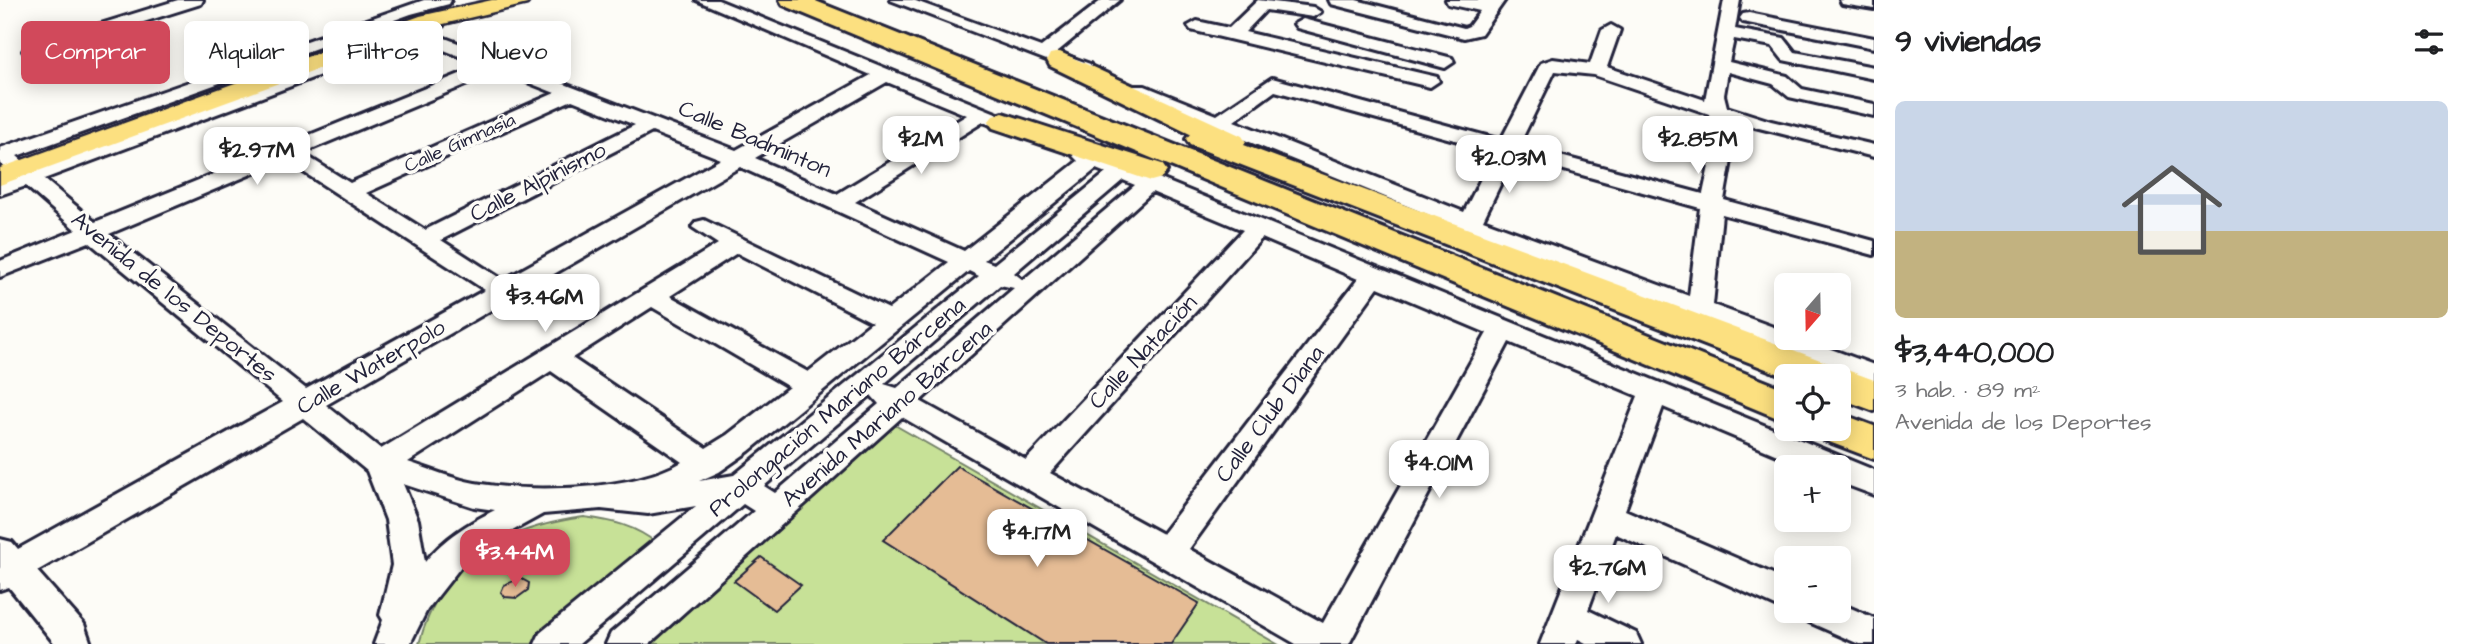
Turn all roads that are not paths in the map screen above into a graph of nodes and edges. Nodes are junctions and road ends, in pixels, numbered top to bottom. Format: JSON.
{"nodes":[{"id":1,"x":195,"y":0,"type":"edge"},
{"id":2,"x":393,"y":0,"type":"edge"},
{"id":3,"x":445,"y":0,"type":"edge"},
{"id":4,"x":520,"y":0,"type":"edge"},
{"id":5,"x":704,"y":0,"type":"edge"},
{"id":6,"x":792,"y":0,"type":"edge"},
{"id":7,"x":848,"y":0,"type":"edge"},
{"id":8,"x":898,"y":0,"type":"edge"},
{"id":9,"x":1112,"y":0,"type":"edge"},
{"id":10,"x":1337,"y":0,"type":"edge"},
{"id":11,"x":1454,"y":0,"type":"edge"},
{"id":12,"x":1848,"y":0,"type":"edge"},
{"id":13,"x":1494,"y":4,"type":"edge"},
{"id":14,"x":1874,"y":4,"type":"edge"},
{"id":15,"x":421,"y":5,"type":"junction"},
{"id":16,"x":471,"y":10,"type":"junction"},
{"id":17,"x":1313,"y":12,"type":"edge"},
{"id":18,"x":1729,"y":15,"type":"edge"},
{"id":19,"x":128,"y":21,"type":"edge"},
{"id":20,"x":443,"y":22,"type":"edge"},
{"id":21,"x":1196,"y":26,"type":"dead end"},
{"id":22,"x":1611,"y":30,"type":"dead end"},
{"id":23,"x":1233,"y":34,"type":"junction"},
{"id":24,"x":1463,"y":36,"type":"junction"},
{"id":25,"x":1874,"y":43,"type":"edge"},
{"id":26,"x":1051,"y":57,"type":"junction"},
{"id":27,"x":1445,"y":62,"type":"junction"},
{"id":28,"x":1278,"y":64,"type":"junction"},
{"id":29,"x":1720,"y":65,"type":"junction"},
{"id":30,"x":309,"y":68,"type":"edge"},
{"id":31,"x":1597,"y":70,"type":"junction"},
{"id":32,"x":1874,"y":73,"type":"edge"},
{"id":33,"x":887,"y":75,"type":"junction"},
{"id":34,"x":457,"y":82,"type":"edge"},
{"id":35,"x":265,"y":84,"type":"edge"},
{"id":36,"x":548,"y":84,"type":"edge"},
{"id":37,"x":1426,"y":88,"type":"joint"},
{"id":38,"x":572,"y":93,"type":"junction"},
{"id":39,"x":1874,"y":110,"type":"edge"},
{"id":40,"x":1716,"y":111,"type":"junction"},
{"id":41,"x":992,"y":118,"type":"junction"},
{"id":42,"x":1219,"y":123,"type":"junction"},
{"id":43,"x":652,"y":124,"type":"junction"},
{"id":44,"x":1510,"y":147,"type":"junction"},
{"id":45,"x":1874,"y":151,"type":"edge"},
{"id":46,"x":286,"y":152,"type":"junction"},
{"id":47,"x":738,"y":158,"type":"junction"},
{"id":48,"x":1093,"y":160,"type":"junction"},
{"id":49,"x":9,"y":166,"type":"edge"},
{"id":50,"x":1121,"y":172,"type":"junction"},
{"id":51,"x":1150,"y":183,"type":"junction"},
{"id":52,"x":0,"y":188,"type":"edge"},
{"id":53,"x":349,"y":192,"type":"junction"},
{"id":54,"x":1712,"y":203,"type":"junction"},
{"id":55,"x":838,"y":204,"type":"junction"},
{"id":56,"x":1370,"y":205,"type":"junction"},
{"id":57,"x":1470,"y":223,"type":"junction"},
{"id":58,"x":704,"y":227,"type":"dead end"},
{"id":59,"x":1258,"y":228,"type":"junction"},
{"id":60,"x":92,"y":232,"type":"junction"},
{"id":61,"x":424,"y":240,"type":"junction"},
{"id":62,"x":736,"y":243,"type":"junction"},
{"id":63,"x":1874,"y":248,"type":"edge"},
{"id":64,"x":1417,"y":258,"type":"junction"},
{"id":65,"x":967,"y":261,"type":"junction"},
{"id":66,"x":0,"y":270,"type":"edge"},
{"id":67,"x":997,"y":275,"type":"junction"},
{"id":68,"x":1373,"y":276,"type":"junction"},
{"id":69,"x":1029,"y":289,"type":"junction"},
{"id":70,"x":503,"y":291,"type":"junction"},
{"id":71,"x":652,"y":296,"type":"junction"},
{"id":72,"x":1700,"y":309,"type":"junction"},
{"id":73,"x":891,"y":321,"type":"junction"},
{"id":74,"x":1503,"y":330,"type":"junction"},
{"id":75,"x":552,"y":358,"type":"junction"},
{"id":76,"x":1791,"y":364,"type":"edge"},
{"id":77,"x":834,"y":367,"type":"junction"},
{"id":78,"x":1874,"y":375,"type":"edge"},
{"id":79,"x":864,"y":384,"type":"junction"},
{"id":80,"x":810,"y":386,"type":"junction"},
{"id":81,"x":1851,"y":387,"type":"edge"},
{"id":82,"x":1654,"y":392,"type":"junction"},
{"id":83,"x":1874,"y":396,"type":"edge"},
{"id":84,"x":1774,"y":402,"type":"edge"},
{"id":85,"x":899,"y":403,"type":"junction"},
{"id":86,"x":307,"y":404,"type":"junction"},
{"id":87,"x":1851,"y":434,"type":"edge"},
{"id":88,"x":1874,"y":443,"type":"edge"},
{"id":89,"x":1806,"y":455,"type":"edge"},
{"id":90,"x":708,"y":464,"type":"junction"},
{"id":91,"x":380,"y":465,"type":"junction"},
{"id":92,"x":1851,"y":474,"type":"edge"},
{"id":93,"x":1028,"y":476,"type":"junction"},
{"id":94,"x":1874,"y":483,"type":"edge"},
{"id":95,"x":740,"y":486,"type":"junction"},
{"id":96,"x":601,"y":497,"type":"junction"},
{"id":97,"x":537,"y":502,"type":"junction"},
{"id":98,"x":777,"y":510,"type":"junction"},
{"id":99,"x":1607,"y":516,"type":"junction"},
{"id":100,"x":1167,"y":553,"type":"junction"},
{"id":101,"x":4,"y":566,"type":"edge"},
{"id":102,"x":1774,"y":590,"type":"edge"},
{"id":103,"x":1849,"y":623,"type":"edge"},
{"id":104,"x":1563,"y":631,"type":"edge"},
{"id":105,"x":1874,"y":634,"type":"edge"},
{"id":106,"x":394,"y":637,"type":"edge"},
{"id":107,"x":73,"y":644,"type":"edge"},
{"id":108,"x":553,"y":644,"type":"edge"},
{"id":109,"x":624,"y":644,"type":"edge"},
{"id":110,"x":1329,"y":644,"type":"edge"},
{"id":111,"x":1623,"y":644,"type":"edge"}],
"edges":[{"from":1,"to":19,"type":"street"},
{"from":2,"to":15,"type":"street"},
{"from":3,"to":15,"type":"street"},
{"from":3,"to":49,"type":"main road"},
{"from":4,"to":16,"type":"main road"},
{"from":5,"to":33,"type":"street"},
{"from":6,"to":64,"type":"highway"},
{"from":7,"to":56,"type":"highway"},
{"from":8,"to":26,"type":"street"},
{"from":9,"to":26,"type":"street"},
{"from":10,"to":24,"type":"street"},
{"from":11,"to":13,"type":"street"},
{"from":12,"to":14,"type":"street"},
{"from":13,"to":24,"type":"street"},
{"from":15,"to":49,"type":"street"},
{"from":16,"to":20,"type":"street"},
{"from":16,"to":30,"type":"main road"},
{"from":17,"to":23,"type":"street"},
{"from":17,"to":27,"type":"street"},
{"from":17,"to":28,"type":"street"},
{"from":18,"to":25,"type":"street"},
{"from":18,"to":29,"type":"street"},
{"from":18,"to":32,"type":"street"},
{"from":21,"to":23,"type":"street"},
{"from":22,"to":31,"type":"street"},
{"from":23,"to":28,"type":"street"},
{"from":24,"to":27,"type":"street"},
{"from":26,"to":42,"type":"street"},
{"from":26,"to":56,"type":"highway"},
{"from":27,"to":37,"type":"street"},
{"from":28,"to":37,"type":"street"},
{"from":28,"to":42,"type":"street"},
{"from":28,"to":44,"type":"street"},
{"from":29,"to":39,"type":"street"},
{"from":29,"to":40,"type":"street"},
{"from":31,"to":40,"type":"street"},
{"from":31,"to":44,"type":"street"},
{"from":33,"to":41,"type":"street"},
{"from":33,"to":47,"type":"street","name":"Calle Waterpolo"},
{"from":34,"to":46,"type":"street"},
{"from":35,"to":49,"type":"main road"},
{"from":36,"to":38,"type":"street","name":"Calle Badminton"},
{"from":38,"to":43,"type":"street","name":"Calle Badminton"},
{"from":38,"to":53,"type":"street","name":"Calle Gimnasia"},
{"from":40,"to":45,"type":"street"},
{"from":40,"to":54,"type":"street"},
{"from":41,"to":48,"type":"street"},
{"from":41,"to":55,"type":"street"},
{"from":41,"to":64,"type":"highway"},
{"from":42,"to":57,"type":"street"},
{"from":43,"to":47,"type":"street","name":"Calle Badminton"},
{"from":43,"to":61,"type":"street","name":"Calle Alpinismo"},
{"from":44,"to":54,"type":"street"},
{"from":44,"to":57,"type":"street"},
{"from":46,"to":53,"type":"street"},
{"from":46,"to":60,"type":"street"},
{"from":47,"to":55,"type":"street","name":"Calle Badminton"},
{"from":47,"to":70,"type":"street","name":"Calle Waterpolo"},
{"from":48,"to":50,"type":"street"},
{"from":48,"to":65,"type":"street","name":"Prolongación Mariano Bárcena"},
{"from":49,"to":52,"type":"street"},
{"from":49,"to":60,"type":"street","name":"Avenida de los Deportes"},
{"from":50,"to":51,"type":"street"},
{"from":50,"to":67,"type":"street","name":"Prolongación Mariano Bárcena"},
{"from":51,"to":59,"type":"street"},
{"from":51,"to":69,"type":"street","name":"Avenida Mariano Bárcena"},
{"from":53,"to":61,"type":"street"},
{"from":54,"to":63,"type":"street"},
{"from":54,"to":72,"type":"street"},
{"from":55,"to":65,"type":"street","name":"Calle Badminton"},
{"from":56,"to":76,"type":"highway"},
{"from":57,"to":72,"type":"street"},
{"from":58,"to":62,"type":"street"},
{"from":59,"to":68,"type":"street"},
{"from":59,"to":93,"type":"street","name":"Calle Natación"},
{"from":60,"to":66,"type":"street"},
{"from":60,"to":86,"type":"street","name":"Avenida de los Deportes"},
{"from":61,"to":70,"type":"street"},
{"from":62,"to":71,"type":"street"},
{"from":62,"to":73,"type":"street"},
{"from":64,"to":84,"type":"highway"},
{"from":65,"to":67,"type":"street","name":"Calle Badminton"},
{"from":65,"to":73,"type":"street","name":"Prolongación Mariano Bárcena"},
{"from":67,"to":69,"type":"street","name":"Calle Badminton"},
{"from":67,"to":79,"type":"street","name":"Prolongación Mariano Bárcena"},
{"from":68,"to":74,"type":"street"},
{"from":68,"to":100,"type":"street","name":"Calle Club Diana"},
{"from":69,"to":85,"type":"street","name":"Avenida Mariano Bárcena"},
{"from":70,"to":86,"type":"street","name":"Calle Waterpolo"},
{"from":71,"to":75,"type":"street"},
{"from":71,"to":80,"type":"street"},
{"from":72,"to":78,"type":"street"},
{"from":73,"to":77,"type":"street","name":"Prolongación Mariano Bárcena"},
{"from":74,"to":82,"type":"street"},
{"from":74,"to":110,"type":"street"},
{"from":75,"to":90,"type":"street"},
{"from":75,"to":91,"type":"street"},
{"from":77,"to":79,"type":"street"},
{"from":77,"to":80,"type":"street","name":"Prolongación Mariano Bárcena"},
{"from":79,"to":85,"type":"street"},
{"from":79,"to":95,"type":"street","name":"Prolongación Mariano Bárcena"},
{"from":80,"to":90,"type":"street","name":"Prolongación Mariano Bárcena"},
{"from":81,"to":83,"type":"highway"},
{"from":82,"to":89,"type":"street"},
{"from":82,"to":99,"type":"street"},
{"from":85,"to":93,"type":"street"},
{"from":85,"to":98,"type":"street","name":"Avenida Mariano Bárcena"},
{"from":86,"to":91,"type":"street","name":"Avenida de los Deportes"},
{"from":86,"to":101,"type":"street","name":"Calle Waterpolo"},
{"from":87,"to":88,"type":"highway"},
{"from":90,"to":96,"type":"street","name":"Prolongación Mariano Bárcena"},
{"from":91,"to":97,"type":"street","name":"Avenida de los Deportes"},
{"from":91,"to":106,"type":"street","name":"Avenida de los Deportes"},
{"from":92,"to":94,"type":"street"},
{"from":93,"to":100,"type":"street"},
{"from":95,"to":96,"type":"street","name":"Avenida de los Deportes"},
{"from":95,"to":98,"type":"street"},
{"from":95,"to":108,"type":"street","name":"Prolongación Mariano Bárcena"},
{"from":96,"to":97,"type":"street","name":"Avenida de los Deportes"},
{"from":97,"to":106,"type":"street","name":"Avenida de los Deportes"},
{"from":98,"to":109,"type":"street","name":"Avenida Mariano Bárcena"},
{"from":99,"to":102,"type":"street"},
{"from":99,"to":104,"type":"street"},
{"from":100,"to":110,"type":"street"},
{"from":101,"to":107,"type":"street"},
{"from":103,"to":105,"type":"street"},
{"from":104,"to":111,"type":"street"}]}
